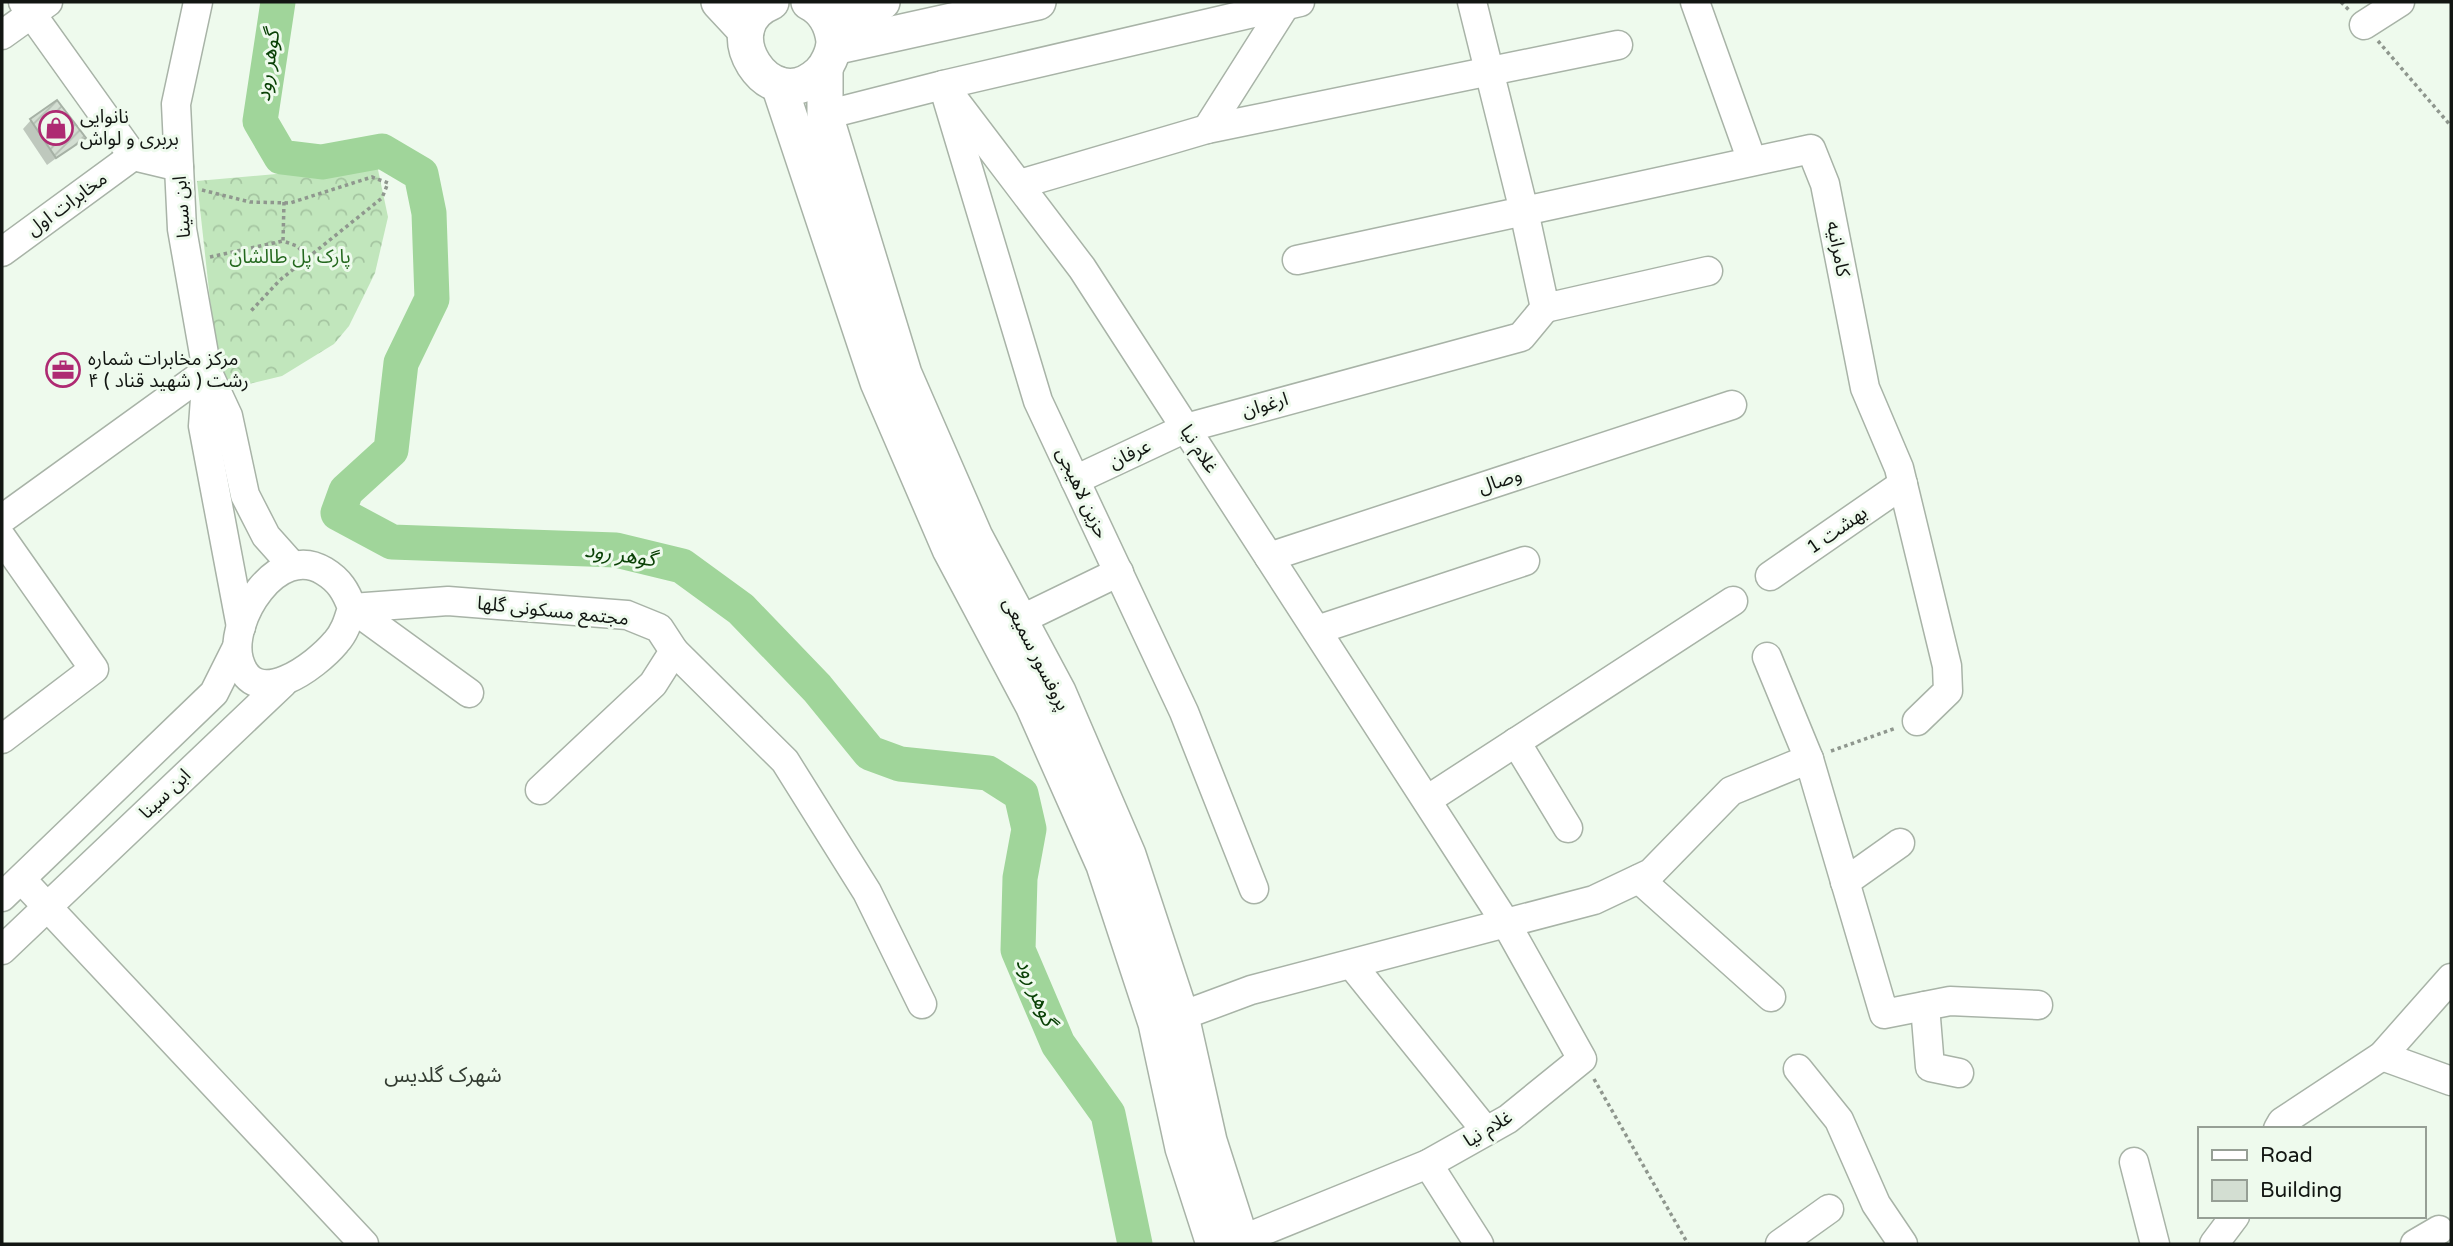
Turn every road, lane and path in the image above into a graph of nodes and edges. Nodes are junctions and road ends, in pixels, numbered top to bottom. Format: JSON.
{"nodes":[{"id":1,"x":198,"y":2,"type":"edge"},
{"id":2,"x":719,"y":2,"type":"edge"},
{"id":3,"x":771,"y":2,"type":"edge"},
{"id":4,"x":1038,"y":2,"type":"edge"},
{"id":5,"x":1472,"y":2,"type":"edge"},
{"id":6,"x":1695,"y":2,"type":"edge"},
{"id":7,"x":2341,"y":2,"type":"edge"},
{"id":8,"x":2400,"y":2,"type":"edge"},
{"id":9,"x":1292,"y":4,"type":"edge"},
{"id":10,"x":815,"y":5,"type":"edge"},
{"id":11,"x":34,"y":6,"type":"edge"},
{"id":12,"x":885,"y":18,"type":"edge"},
{"id":13,"x":2364,"y":25,"type":"junction"},
{"id":14,"x":746,"y":31,"type":"junction"},
{"id":15,"x":2,"y":35,"type":"edge"},
{"id":16,"x":1618,"y":45,"type":"dead end"},
{"id":17,"x":830,"y":58,"type":"junction"},
{"id":18,"x":1489,"y":70,"type":"junction"},
{"id":19,"x":779,"y":85,"type":"junction"},
{"id":20,"x":943,"y":85,"type":"junction"},
{"id":21,"x":825,"y":115,"type":"junction"},
{"id":22,"x":2451,"y":126,"type":"edge"},
{"id":23,"x":1206,"y":129,"type":"junction"},
{"id":24,"x":133,"y":156,"type":"junction"},
{"id":25,"x":1752,"y":161,"type":"junction"},
{"id":26,"x":180,"y":175,"type":"junction"},
{"id":27,"x":1020,"y":184,"type":"junction"},
{"id":28,"x":284,"y":202,"type":"junction"},
{"id":29,"x":1524,"y":211,"type":"junction"},
{"id":30,"x":283,"y":241,"type":"junction"},
{"id":31,"x":2,"y":252,"type":"edge"},
{"id":32,"x":308,"y":257,"type":"junction"},
{"id":33,"x":1297,"y":260,"type":"dead end"},
{"id":34,"x":188,"y":262,"type":"junction"},
{"id":35,"x":1708,"y":271,"type":"dead end"},
{"id":36,"x":1545,"y":308,"type":"junction"},
{"id":37,"x":250,"y":312,"type":"dead end"},
{"id":38,"x":207,"y":371,"type":"junction"},
{"id":39,"x":1732,"y":405,"type":"dead end"},
{"id":40,"x":1186,"y":428,"type":"junction"},
{"id":41,"x":1075,"y":480,"type":"junction"},
{"id":42,"x":1903,"y":484,"type":"junction"},
{"id":43,"x":2,"y":519,"type":"edge"},
{"id":44,"x":2,"y":538,"type":"edge"},
{"id":45,"x":1269,"y":556,"type":"junction"},
{"id":46,"x":1525,"y":561,"type":"dead end"},
{"id":47,"x":291,"y":564,"type":"junction"},
{"id":48,"x":1119,"y":572,"type":"junction"},
{"id":49,"x":1770,"y":576,"type":"dead end"},
{"id":50,"x":1732,"y":601,"type":"dead end"},
{"id":51,"x":352,"y":608,"type":"junction"},
{"id":52,"x":1020,"y":620,"type":"junction"},
{"id":53,"x":1317,"y":630,"type":"junction"},
{"id":54,"x":239,"y":637,"type":"junction"},
{"id":55,"x":674,"y":651,"type":"junction"},
{"id":56,"x":1767,"y":657,"type":"dead end"},
{"id":57,"x":283,"y":683,"type":"junction"},
{"id":58,"x":469,"y":693,"type":"dead end"},
{"id":59,"x":1917,"y":721,"type":"joint"},
{"id":60,"x":2,"y":739,"type":"edge"},
{"id":61,"x":1516,"y":742,"type":"junction"},
{"id":62,"x":1809,"y":759,"type":"junction"},
{"id":63,"x":540,"y":790,"type":"dead end"},
{"id":64,"x":1427,"y":800,"type":"junction"},
{"id":65,"x":1568,"y":828,"type":"dead end"},
{"id":66,"x":1900,"y":844,"type":"dead end"},
{"id":67,"x":1639,"y":879,"type":"junction"},
{"id":68,"x":1845,"y":882,"type":"junction"},
{"id":69,"x":12,"y":889,"type":"edge"},
{"id":70,"x":1254,"y":890,"type":"dead end"},
{"id":71,"x":49,"y":907,"type":"junction"},
{"id":72,"x":1507,"y":925,"type":"junction"},
{"id":73,"x":2,"y":950,"type":"edge"},
{"id":74,"x":1352,"y":965,"type":"junction"},
{"id":75,"x":2451,"y":978,"type":"edge"},
{"id":76,"x":1771,"y":997,"type":"dead end"},
{"id":77,"x":922,"y":1004,"type":"dead end"},
{"id":78,"x":2038,"y":1005,"type":"dead end"},
{"id":79,"x":1925,"y":1006,"type":"junction"},
{"id":80,"x":1181,"y":1016,"type":"junction"},
{"id":81,"x":2382,"y":1056,"type":"junction"},
{"id":82,"x":1582,"y":1059,"type":"junction"},
{"id":83,"x":1798,"y":1069,"type":"dead end"},
{"id":84,"x":1959,"y":1073,"type":"dead end"},
{"id":85,"x":2451,"y":1081,"type":"edge"},
{"id":86,"x":2279,"y":1127,"type":"edge"},
{"id":87,"x":1486,"y":1131,"type":"junction"},
{"id":88,"x":2134,"y":1162,"type":"dead end"},
{"id":89,"x":1428,"y":1164,"type":"junction"},
{"id":90,"x":1829,"y":1209,"type":"dead end"},
{"id":91,"x":2234,"y":1218,"type":"edge"},
{"id":92,"x":2440,"y":1230,"type":"dead end"},
{"id":93,"x":1232,"y":1243,"type":"edge"},
{"id":94,"x":364,"y":1244,"type":"edge"},
{"id":95,"x":1479,"y":1244,"type":"edge"},
{"id":96,"x":1688,"y":1244,"type":"edge"},
{"id":97,"x":1780,"y":1244,"type":"edge"},
{"id":98,"x":1903,"y":1244,"type":"edge"},
{"id":99,"x":2154,"y":1244,"type":"edge"},
{"id":100,"x":2214,"y":1244,"type":"edge"},
{"id":101,"x":2415,"y":1244,"type":"edge"}],
"edges":[{"from":1,"to":26,"type":"street","name":"ابن سینا"},
{"from":2,"to":14,"type":"main road"},
{"from":3,"to":14,"type":"main road"},
{"from":4,"to":12,"type":"main road"},
{"from":5,"to":18,"type":"street"},
{"from":6,"to":25,"type":"street"},
{"from":7,"to":13,"type":"path"},
{"from":8,"to":13,"type":"street"},
{"from":9,"to":20,"type":"street"},
{"from":9,"to":23,"type":"street"},
{"from":10,"to":12,"type":"main road"},
{"from":10,"to":17,"type":"main road","name":"پروفسور سمیعی"},
{"from":11,"to":15,"type":"street"},
{"from":11,"to":24,"type":"street"},
{"from":12,"to":17,"type":"main road"},
{"from":12,"to":21,"type":"main road"},
{"from":13,"to":22,"type":"path"},
{"from":14,"to":19,"type":"main road"},
{"from":16,"to":18,"type":"street"},
{"from":17,"to":19,"type":"main road"},
{"from":17,"to":21,"type":"main road","name":"پروفسور سمیعی"},
{"from":18,"to":23,"type":"street"},
{"from":18,"to":29,"type":"street"},
{"from":19,"to":93,"type":"main road","name":"پروفسور سمیعی"},
{"from":20,"to":21,"type":"street"},
{"from":20,"to":27,"type":"street","name":"غلام نیا"},
{"from":20,"to":41,"type":"street","name":"حزین لاهیجی"},
{"from":21,"to":52,"type":"main road","name":"پروفسور سمیعی"},
{"from":23,"to":27,"type":"street"},
{"from":24,"to":26,"type":"street"},
{"from":24,"to":31,"type":"street","name":"مخابرات اول"},
{"from":25,"to":29,"type":"street","name":"کامرانیه"},
{"from":25,"to":42,"type":"street","name":"کامرانیه"},
{"from":26,"to":28,"type":"path"},
{"from":26,"to":34,"type":"street","name":"ابن سینا"},
{"from":27,"to":40,"type":"street","name":"غلام نیا"},
{"from":28,"to":30,"type":"path"},
{"from":28,"to":32,"type":"path"},
{"from":29,"to":33,"type":"street","name":"کامرانیه"},
{"from":29,"to":36,"type":"street"},
{"from":30,"to":32,"type":"path"},
{"from":30,"to":34,"type":"path"},
{"from":32,"to":37,"type":"path"},
{"from":34,"to":38,"type":"street","name":"ابن سینا"},
{"from":35,"to":36,"type":"street"},
{"from":36,"to":40,"type":"street","name":"ارغوان"},
{"from":38,"to":43,"type":"street"},
{"from":38,"to":47,"type":"street","name":"ابن سینا"},
{"from":38,"to":54,"type":"street","name":"ابن سینا"},
{"from":39,"to":45,"type":"street","name":"وصال"},
{"from":40,"to":41,"type":"street","name":"عرفان"},
{"from":40,"to":45,"type":"street","name":"غلام نیا"},
{"from":41,"to":48,"type":"street","name":"حزین لاهیجی"},
{"from":42,"to":49,"type":"street","name":"بهشت 1"},
{"from":42,"to":59,"type":"street","name":"کامرانیه"},
{"from":44,"to":60,"type":"street"},
{"from":45,"to":53,"type":"street","name":"غلام نیا"},
{"from":46,"to":53,"type":"street"},
{"from":47,"to":51,"type":"street"},
{"from":47,"to":54,"type":"street"},
{"from":48,"to":52,"type":"street"},
{"from":48,"to":70,"type":"street","name":"حزین لاهیجی"},
{"from":50,"to":61,"type":"street"},
{"from":51,"to":55,"type":"street","name":"مجتمع مسکونی گلها"},
{"from":51,"to":57,"type":"street"},
{"from":51,"to":58,"type":"street"},
{"from":52,"to":80,"type":"main road","name":"پروفسور سمیعی"},
{"from":53,"to":64,"type":"street","name":"غلام نیا"},
{"from":54,"to":57,"type":"street"},
{"from":54,"to":69,"type":"street","name":"ابن سینا"},
{"from":55,"to":63,"type":"street"},
{"from":55,"to":77,"type":"street","name":"مجتمع مسکونی گلها"},
{"from":56,"to":62,"type":"street"},
{"from":57,"to":71,"type":"street","name":"ابن سینا"},
{"from":59,"to":62,"type":"path"},
{"from":61,"to":64,"type":"street"},
{"from":61,"to":65,"type":"street"},
{"from":62,"to":67,"type":"street"},
{"from":62,"to":68,"type":"street"},
{"from":64,"to":72,"type":"street","name":"غلام نیا"},
{"from":66,"to":68,"type":"street"},
{"from":67,"to":72,"type":"street"},
{"from":67,"to":76,"type":"street"},
{"from":68,"to":79,"type":"street"},
{"from":69,"to":71,"type":"street"},
{"from":71,"to":73,"type":"street","name":"ابن سینا"},
{"from":71,"to":94,"type":"street"},
{"from":72,"to":74,"type":"street"},
{"from":72,"to":82,"type":"street","name":"غلام نیا"},
{"from":74,"to":80,"type":"street"},
{"from":74,"to":87,"type":"street"},
{"from":75,"to":81,"type":"street"},
{"from":78,"to":79,"type":"street"},
{"from":79,"to":84,"type":"street"},
{"from":80,"to":93,"type":"main road","name":"پروفسور سمیعی"},
{"from":81,"to":85,"type":"street"},
{"from":81,"to":86,"type":"street"},
{"from":82,"to":87,"type":"street","name":"غلام نیا"},
{"from":82,"to":96,"type":"path"},
{"from":83,"to":98,"type":"street"},
{"from":87,"to":89,"type":"street","name":"غلام نیا"},
{"from":88,"to":99,"type":"street"},
{"from":89,"to":93,"type":"street","name":"غلام نیا"},
{"from":89,"to":95,"type":"street"},
{"from":90,"to":97,"type":"street"},
{"from":91,"to":100,"type":"street"},
{"from":92,"to":101,"type":"street"}]}
